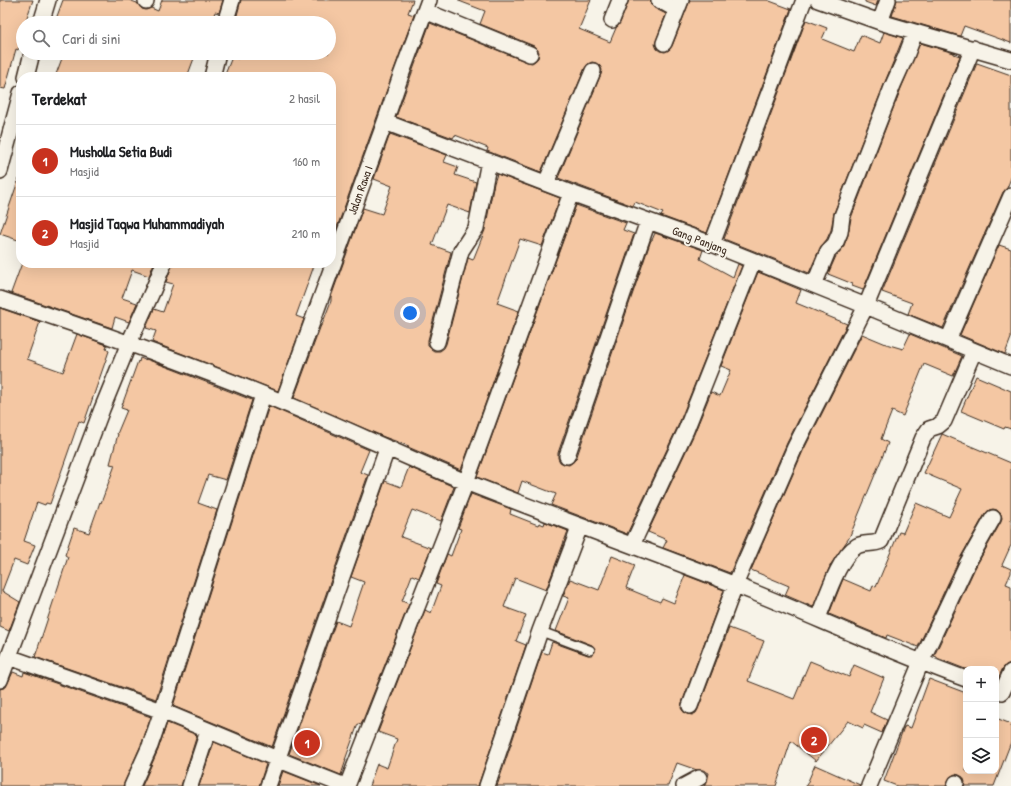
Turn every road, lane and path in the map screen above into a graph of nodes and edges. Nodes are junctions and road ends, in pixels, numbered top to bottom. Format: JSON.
{"nodes":[{"id":1,"x":48,"y":0,"type":"edge"},
{"id":2,"x":232,"y":0,"type":"edge"},
{"id":3,"x":620,"y":0,"type":"edge"},
{"id":4,"x":659,"y":0,"type":"edge"},
{"id":5,"x":804,"y":0,"type":"edge"},
{"id":6,"x":818,"y":0,"type":"edge"},
{"id":7,"x":888,"y":0,"type":"edge"},
{"id":8,"x":427,"y":5,"type":"edge"},
{"id":9,"x":679,"y":5,"type":"edge"},
{"id":10,"x":43,"y":16,"type":"edge"},
{"id":11,"x":227,"y":16,"type":"edge"},
{"id":12,"x":612,"y":20,"type":"dead end"},
{"id":13,"x":880,"y":22,"type":"junction"},
{"id":14,"x":915,"y":32,"type":"junction"},
{"id":15,"x":664,"y":43,"type":"dead end"},
{"id":16,"x":973,"y":48,"type":"junction"},
{"id":17,"x":530,"y":54,"type":"dead end"},
{"id":18,"x":30,"y":60,"type":"edge"},
{"id":19,"x":216,"y":60,"type":"edge"},
{"id":20,"x":1011,"y":60,"type":"edge"},
{"id":21,"x":593,"y":71,"type":"dead end"},
{"id":22,"x":27,"y":72,"type":"edge"},
{"id":23,"x":213,"y":72,"type":"edge"},
{"id":24,"x":16,"y":112,"type":"edge"},
{"id":25,"x":385,"y":122,"type":"junction"},
{"id":26,"x":489,"y":161,"type":"junction"},
{"id":27,"x":0,"y":171,"type":"edge"},
{"id":28,"x":546,"y":183,"type":"junction"},
{"id":29,"x":571,"y":193,"type":"junction"},
{"id":30,"x":1011,"y":196,"type":"edge"},
{"id":31,"x":648,"y":221,"type":"junction"},
{"id":32,"x":712,"y":244,"type":"junction"},
{"id":33,"x":336,"y":257,"type":"edge"},
{"id":34,"x":753,"y":261,"type":"junction"},
{"id":35,"x":162,"y":268,"type":"edge"},
{"id":36,"x":332,"y":268,"type":"edge"},
{"id":37,"x":814,"y":285,"type":"junction"},
{"id":38,"x":0,"y":299,"type":"edge"},
{"id":39,"x":866,"y":306,"type":"junction"},
{"id":40,"x":948,"y":340,"type":"junction"},
{"id":41,"x":437,"y":342,"type":"dead end"},
{"id":42,"x":129,"y":343,"type":"junction"},
{"id":43,"x":974,"y":351,"type":"junction"},
{"id":44,"x":1011,"y":366,"type":"edge"},
{"id":45,"x":263,"y":395,"type":"junction"},
{"id":46,"x":283,"y":402,"type":"junction"},
{"id":47,"x":387,"y":448,"type":"junction"},
{"id":48,"x":567,"y":456,"type":"dead end"},
{"id":49,"x":466,"y":482,"type":"junction"},
{"id":50,"x":993,"y":518,"type":"dead end"},
{"id":51,"x":580,"y":526,"type":"junction"},
{"id":52,"x":632,"y":545,"type":"junction"},
{"id":53,"x":735,"y":585,"type":"junction"},
{"id":54,"x":818,"y":618,"type":"junction"},
{"id":55,"x":540,"y":631,"type":"junction"},
{"id":56,"x":590,"y":650,"type":"dead end"},
{"id":57,"x":9,"y":658,"type":"junction"},
{"id":58,"x":920,"y":662,"type":"junction"},
{"id":59,"x":1011,"y":672,"type":"edge"},
{"id":60,"x":963,"y":678,"type":"edge"},
{"id":61,"x":0,"y":680,"type":"edge"},
{"id":62,"x":1003,"y":693,"type":"edge"},
{"id":63,"x":690,"y":706,"type":"dead end"},
{"id":64,"x":162,"y":711,"type":"junction"},
{"id":65,"x":208,"y":731,"type":"junction"},
{"id":66,"x":276,"y":759,"type":"junction"},
{"id":67,"x":699,"y":778,"type":"dead end"},
{"id":68,"x":132,"y":786,"type":"edge"},
{"id":69,"x":190,"y":786,"type":"edge"},
{"id":70,"x":268,"y":786,"type":"edge"},
{"id":71,"x":346,"y":786,"type":"edge"},
{"id":72,"x":487,"y":786,"type":"edge"},
{"id":73,"x":684,"y":786,"type":"edge"},
{"id":74,"x":870,"y":786,"type":"edge"}],
"edges":[{"from":1,"to":10,"type":"street"},
{"from":2,"to":11,"type":"street"},
{"from":3,"to":12,"type":"street"},
{"from":4,"to":9,"type":"street"},
{"from":5,"to":32,"type":"street"},
{"from":6,"to":13,"type":"street"},
{"from":7,"to":13,"type":"street"},
{"from":8,"to":17,"type":"street"},
{"from":8,"to":25,"type":"street","name":"Jalan Rawa I"},
{"from":9,"to":15,"type":"street"},
{"from":13,"to":14,"type":"street"},
{"from":14,"to":16,"type":"street"},
{"from":14,"to":37,"type":"street"},
{"from":16,"to":20,"type":"street"},
{"from":16,"to":39,"type":"street"},
{"from":18,"to":22,"type":"street"},
{"from":19,"to":23,"type":"street"},
{"from":21,"to":28,"type":"street"},
{"from":24,"to":27,"type":"street"},
{"from":25,"to":26,"type":"street","name":"Gang Panjang"},
{"from":25,"to":33,"type":"street","name":"Jalan Rawa I"},
{"from":26,"to":28,"type":"street","name":"Gang Panjang"},
{"from":26,"to":41,"type":"street"},
{"from":28,"to":29,"type":"street","name":"Gang Panjang"},
{"from":29,"to":31,"type":"street","name":"Gang Panjang"},
{"from":29,"to":49,"type":"street"},
{"from":30,"to":40,"type":"street"},
{"from":31,"to":32,"type":"street","name":"Gang Panjang"},
{"from":31,"to":48,"type":"street"},
{"from":32,"to":34,"type":"street","name":"Gang Panjang"},
{"from":34,"to":37,"type":"street","name":"Gang Panjang"},
{"from":34,"to":52,"type":"street"},
{"from":35,"to":42,"type":"street"},
{"from":36,"to":46,"type":"street","name":"Jalan Rawa I"},
{"from":37,"to":39,"type":"street","name":"Gang Panjang"},
{"from":38,"to":42,"type":"street"},
{"from":39,"to":40,"type":"street","name":"Gang Panjang"},
{"from":39,"to":53,"type":"street"},
{"from":40,"to":43,"type":"street","name":"Gang Panjang"},
{"from":42,"to":45,"type":"street"},
{"from":42,"to":57,"type":"street"},
{"from":43,"to":44,"type":"street","name":"Gang Panjang"},
{"from":43,"to":54,"type":"street"},
{"from":45,"to":46,"type":"street"},
{"from":45,"to":64,"type":"street"},
{"from":46,"to":47,"type":"street"},
{"from":47,"to":49,"type":"street"},
{"from":47,"to":66,"type":"street"},
{"from":49,"to":51,"type":"street"},
{"from":49,"to":71,"type":"street"},
{"from":50,"to":58,"type":"street"},
{"from":51,"to":52,"type":"street"},
{"from":51,"to":55,"type":"street"},
{"from":52,"to":53,"type":"street"},
{"from":53,"to":54,"type":"street"},
{"from":53,"to":63,"type":"street"},
{"from":54,"to":58,"type":"street"},
{"from":55,"to":56,"type":"lane"},
{"from":55,"to":72,"type":"street"},
{"from":57,"to":61,"type":"street"},
{"from":57,"to":64,"type":"street"},
{"from":58,"to":60,"type":"street"},
{"from":58,"to":74,"type":"street"},
{"from":59,"to":62,"type":"street"},
{"from":64,"to":65,"type":"street"},
{"from":64,"to":68,"type":"street"},
{"from":65,"to":66,"type":"street"},
{"from":65,"to":69,"type":"street"},
{"from":66,"to":70,"type":"street"},
{"from":66,"to":71,"type":"street"},
{"from":67,"to":73,"type":"street"}]}
